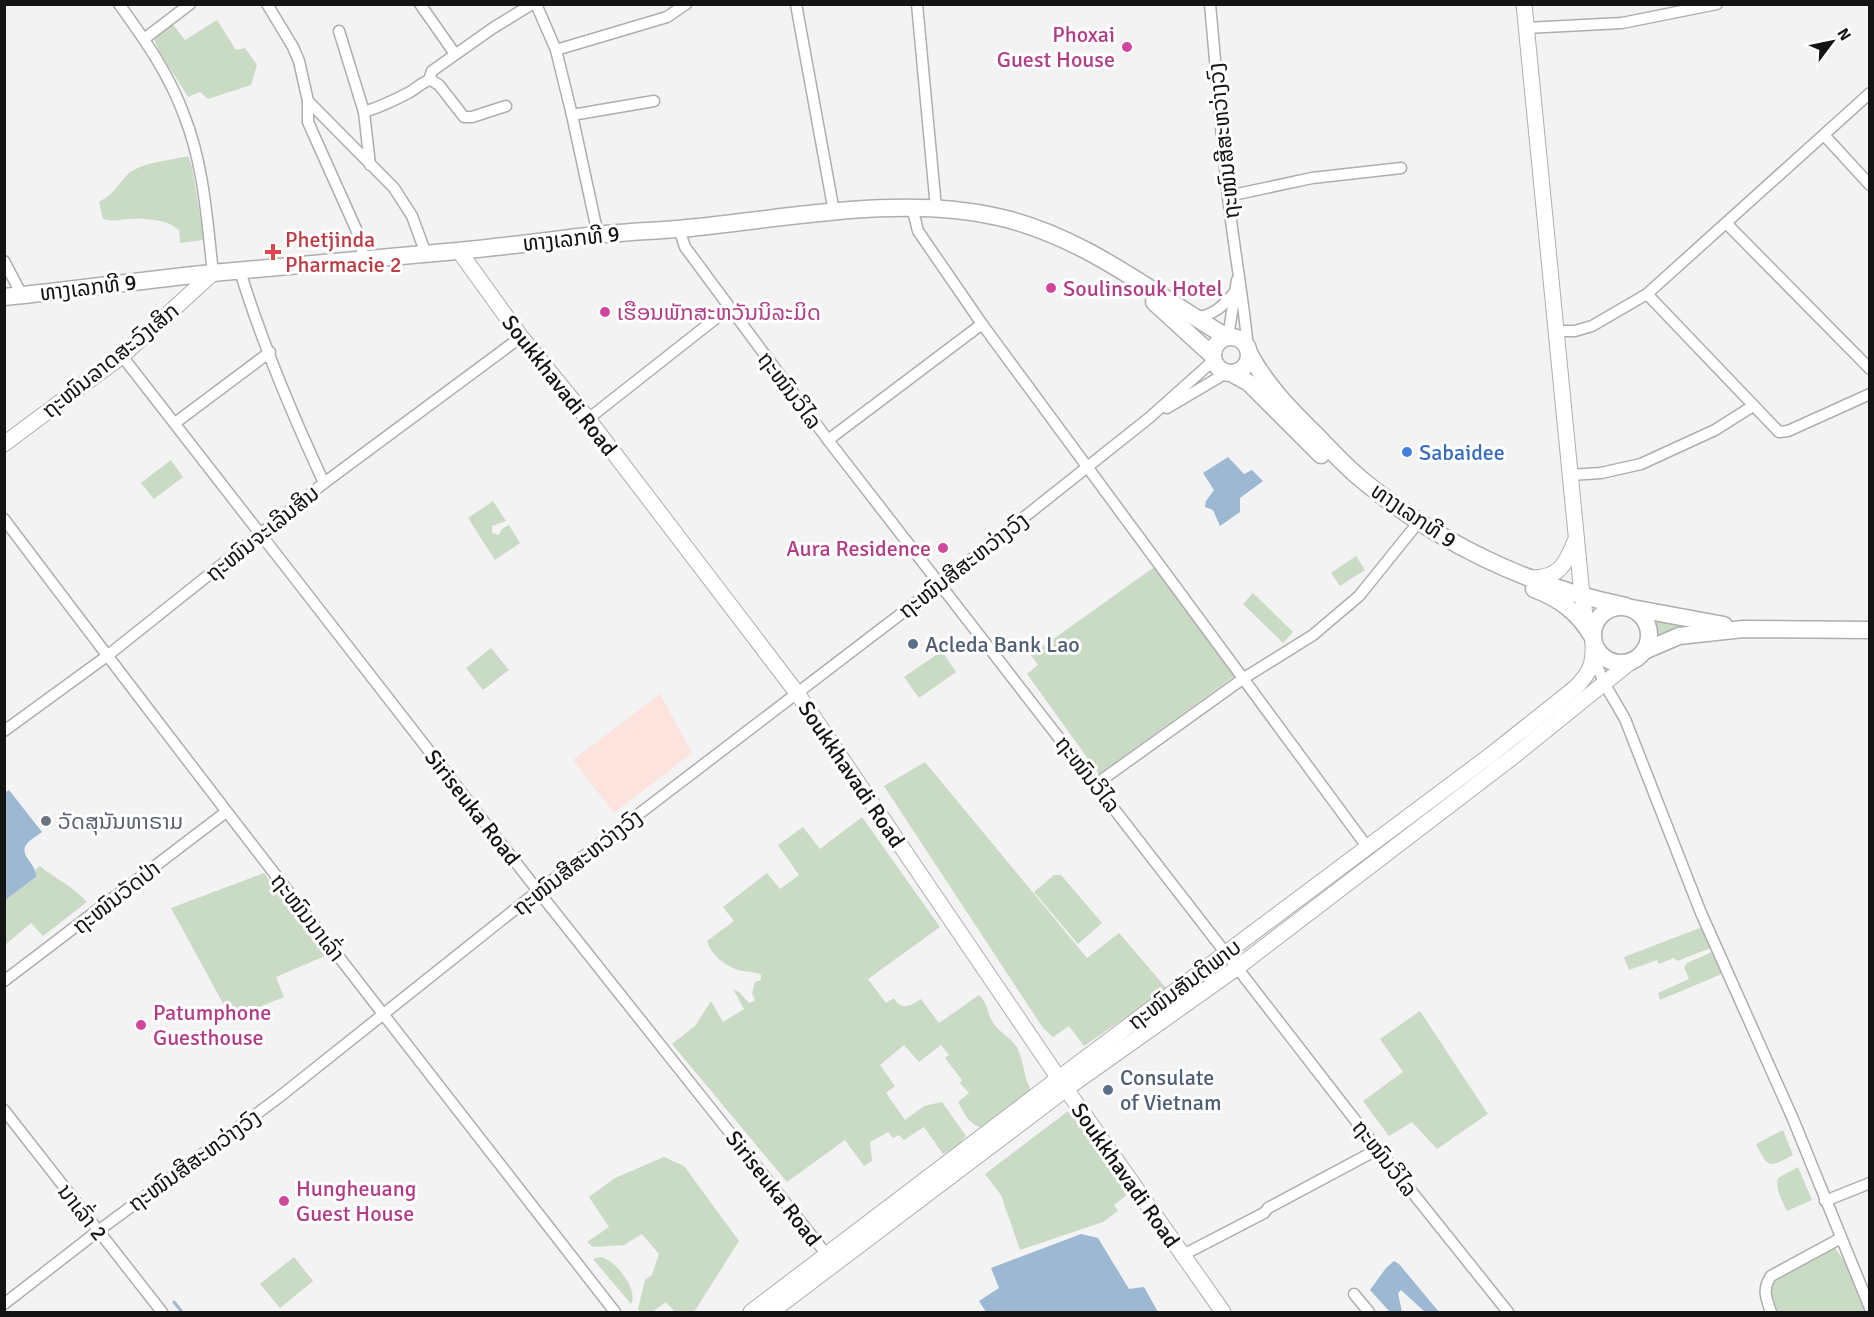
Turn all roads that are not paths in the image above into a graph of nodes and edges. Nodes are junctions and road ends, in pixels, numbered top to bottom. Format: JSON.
{"nodes":[{"id":1,"x":119,"y":4,"type":"edge"},
{"id":2,"x":189,"y":4,"type":"edge"},
{"id":3,"x":267,"y":4,"type":"edge"},
{"id":4,"x":420,"y":4,"type":"edge"},
{"id":5,"x":534,"y":4,"type":"edge"},
{"id":6,"x":686,"y":4,"type":"edge"},
{"id":7,"x":796,"y":4,"type":"edge"},
{"id":8,"x":917,"y":4,"type":"edge"},
{"id":9,"x":1210,"y":4,"type":"edge"},
{"id":10,"x":1524,"y":4,"type":"edge"},
{"id":11,"x":1717,"y":4,"type":"edge"},
{"id":12,"x":1526,"y":28,"type":"junction"},
{"id":13,"x":339,"y":31,"type":"dead end"},
{"id":14,"x":144,"y":39,"type":"junction"},
{"id":15,"x":556,"y":50,"type":"junction"},
{"id":16,"x":455,"y":54,"type":"junction"},
{"id":17,"x":429,"y":80,"type":"junction"},
{"id":18,"x":1869,"y":93,"type":"edge"},
{"id":19,"x":654,"y":100,"type":"dead end"},
{"id":20,"x":308,"y":101,"type":"junction"},
{"id":21,"x":506,"y":106,"type":"dead end"},
{"id":22,"x":364,"y":112,"type":"junction"},
{"id":23,"x":572,"y":116,"type":"junction"},
{"id":24,"x":1824,"y":135,"type":"junction"},
{"id":25,"x":370,"y":165,"type":"junction"},
{"id":26,"x":1401,"y":168,"type":"dead end"},
{"id":27,"x":1869,"y":185,"type":"edge"},
{"id":28,"x":1228,"y":196,"type":"junction"},
{"id":29,"x":912,"y":207,"type":"junction"},
{"id":30,"x":936,"y":208,"type":"junction"},
{"id":31,"x":834,"y":212,"type":"junction"},
{"id":32,"x":1727,"y":224,"type":"junction"},
{"id":33,"x":679,"y":229,"type":"junction"},
{"id":34,"x":598,"y":235,"type":"junction"},
{"id":35,"x":459,"y":251,"type":"junction"},
{"id":36,"x":426,"y":254,"type":"junction"},
{"id":37,"x":364,"y":258,"type":"junction"},
{"id":38,"x":4,"y":261,"type":"edge"},
{"id":39,"x":240,"y":271,"type":"junction"},
{"id":40,"x":213,"y":273,"type":"junction"},
{"id":41,"x":1125,"y":275,"type":"junction"},
{"id":42,"x":1238,"y":276,"type":"junction"},
{"id":43,"x":1235,"y":293,"type":"junction"},
{"id":44,"x":1647,"y":294,"type":"junction"},
{"id":45,"x":22,"y":295,"type":"junction"},
{"id":46,"x":4,"y":297,"type":"edge"},
{"id":47,"x":729,"y":308,"type":"junction"},
{"id":48,"x":1192,"y":317,"type":"junction"},
{"id":49,"x":982,"y":324,"type":"junction"},
{"id":50,"x":1556,"y":332,"type":"junction"},
{"id":51,"x":521,"y":337,"type":"junction"},
{"id":52,"x":1227,"y":337,"type":"junction"},
{"id":53,"x":1249,"y":351,"type":"junction"},
{"id":54,"x":270,"y":352,"type":"junction"},
{"id":55,"x":122,"y":356,"type":"junction"},
{"id":56,"x":1213,"y":358,"type":"junction"},
{"id":57,"x":1869,"y":369,"type":"edge"},
{"id":58,"x":1230,"y":373,"type":"junction"},
{"id":59,"x":1869,"y":394,"type":"edge"},
{"id":60,"x":1753,"y":406,"type":"junction"},
{"id":61,"x":1149,"y":418,"type":"junction"},
{"id":62,"x":588,"y":419,"type":"junction"},
{"id":63,"x":175,"y":423,"type":"junction"},
{"id":64,"x":828,"y":440,"type":"junction"},
{"id":65,"x":4,"y":444,"type":"edge"},
{"id":66,"x":1088,"y":467,"type":"junction"},
{"id":67,"x":1570,"y":475,"type":"junction"},
{"id":68,"x":324,"y":483,"type":"junction"},
{"id":69,"x":4,"y":519,"type":"edge"},
{"id":70,"x":1413,"y":529,"type":"junction"},
{"id":71,"x":261,"y":533,"type":"junction"},
{"id":72,"x":1576,"y":538,"type":"junction"},
{"id":73,"x":1491,"y":567,"type":"junction"},
{"id":74,"x":1532,"y":578,"type":"junction"},
{"id":75,"x":940,"y":584,"type":"junction"},
{"id":76,"x":1582,"y":595,"type":"junction"},
{"id":77,"x":1628,"y":607,"type":"junction"},
{"id":78,"x":1743,"y":629,"type":"junction"},
{"id":79,"x":1869,"y":630,"type":"edge"},
{"id":80,"x":1592,"y":641,"type":"junction"},
{"id":81,"x":1639,"y":655,"type":"junction"},
{"id":82,"x":107,"y":656,"type":"junction"},
{"id":83,"x":1244,"y":678,"type":"junction"},
{"id":84,"x":1604,"y":683,"type":"junction"},
{"id":85,"x":797,"y":693,"type":"junction"},
{"id":86,"x":4,"y":731,"type":"edge"},
{"id":87,"x":1096,"y":784,"type":"junction"},
{"id":88,"x":226,"y":812,"type":"junction"},
{"id":89,"x":1368,"y":848,"type":"junction"},
{"id":90,"x":538,"y":891,"type":"junction"},
{"id":91,"x":1227,"y":953,"type":"junction"},
{"id":92,"x":1238,"y":967,"type":"junction"},
{"id":93,"x":4,"y":981,"type":"edge"},
{"id":94,"x":384,"y":1015,"type":"junction"},
{"id":95,"x":1063,"y":1083,"type":"junction"},
{"id":96,"x":4,"y":1110,"type":"edge"},
{"id":97,"x":1376,"y":1148,"type":"junction"},
{"id":98,"x":1869,"y":1183,"type":"edge"},
{"id":99,"x":1825,"y":1201,"type":"junction"},
{"id":100,"x":98,"y":1231,"type":"junction"},
{"id":101,"x":1840,"y":1238,"type":"junction"},
{"id":102,"x":827,"y":1255,"type":"junction"},
{"id":103,"x":1181,"y":1256,"type":"junction"},
{"id":104,"x":1354,"y":1294,"type":"dead end"},
{"id":105,"x":4,"y":1304,"type":"edge"},
{"id":106,"x":1869,"y":1308,"type":"edge"},
{"id":107,"x":162,"y":1312,"type":"edge"},
{"id":108,"x":615,"y":1312,"type":"edge"},
{"id":109,"x":751,"y":1312,"type":"edge"},
{"id":110,"x":771,"y":1312,"type":"edge"},
{"id":111,"x":1222,"y":1312,"type":"edge"},
{"id":112,"x":1369,"y":1312,"type":"edge"},
{"id":113,"x":1508,"y":1312,"type":"edge"},
{"id":114,"x":1771,"y":1312,"type":"edge"}],
"edges":[{"from":1,"to":14,"type":"street"},
{"from":2,"to":14,"type":"street"},
{"from":3,"to":20,"type":"street"},
{"from":4,"to":16,"type":"street"},
{"from":5,"to":15,"type":"street"},
{"from":5,"to":16,"type":"street"},
{"from":6,"to":15,"type":"street"},
{"from":7,"to":31,"type":"street"},
{"from":8,"to":30,"type":"street"},
{"from":9,"to":28,"type":"street","name":"ຖະໜົນສີສະຫວ່າງວົງ"},
{"from":10,"to":12,"type":"street"},
{"from":11,"to":12,"type":"street"},
{"from":12,"to":50,"type":"street"},
{"from":13,"to":22,"type":"street"},
{"from":14,"to":40,"type":"street"},
{"from":15,"to":23,"type":"street"},
{"from":16,"to":17,"type":"street"},
{"from":17,"to":21,"type":"street"},
{"from":17,"to":22,"type":"street"},
{"from":18,"to":24,"type":"street"},
{"from":19,"to":23,"type":"street"},
{"from":20,"to":25,"type":"street"},
{"from":20,"to":37,"type":"street"},
{"from":22,"to":25,"type":"street"},
{"from":23,"to":34,"type":"street"},
{"from":24,"to":27,"type":"street"},
{"from":24,"to":32,"type":"street"},
{"from":25,"to":36,"type":"street"},
{"from":26,"to":28,"type":"street"},
{"from":28,"to":42,"type":"street","name":"ຖະໜົນສີສະຫວ່າງວົງ"},
{"from":29,"to":30,"type":"main road","name":"ທາງເລກທີ 9"},
{"from":29,"to":31,"type":"main road","name":"ທາງເລກທີ 9"},
{"from":29,"to":49,"type":"street"},
{"from":30,"to":41,"type":"main road","name":"ທາງເລກທີ 9"},
{"from":31,"to":33,"type":"main road","name":"ທາງເລກທີ 9"},
{"from":32,"to":44,"type":"street"},
{"from":32,"to":57,"type":"street"},
{"from":33,"to":34,"type":"main road","name":"ທາງເລກທີ 9"},
{"from":33,"to":47,"type":"street","name":"ຖະໜົນວິໄລ"},
{"from":34,"to":35,"type":"main road","name":"ທາງເລກທີ 9"},
{"from":35,"to":36,"type":"main road","name":"ທາງເລກທີ 9"},
{"from":35,"to":51,"type":"street","name":"Soukkhavadi Road"},
{"from":36,"to":37,"type":"main road","name":"ທາງເລກທີ 9"},
{"from":37,"to":39,"type":"main road","name":"ທາງເລກທີ 9"},
{"from":38,"to":45,"type":"street"},
{"from":39,"to":40,"type":"main road","name":"ທາງເລກທີ 9"},
{"from":39,"to":54,"type":"street"},
{"from":40,"to":45,"type":"main road","name":"ທາງເລກທີ 9"},
{"from":40,"to":55,"type":"street","name":"ຖະໜົນລາດສະວົງເສິກ"},
{"from":41,"to":48,"type":"main road","name":"ທາງເລກທີ 9"},
{"from":41,"to":56,"type":"main road","name":"ທາງເລກທີ 9"},
{"from":42,"to":43,"type":"street"},
{"from":42,"to":53,"type":"street"},
{"from":43,"to":48,"type":"street"},
{"from":43,"to":52,"type":"street"},
{"from":44,"to":50,"type":"street"},
{"from":44,"to":60,"type":"street"},
{"from":45,"to":46,"type":"main road","name":"ທາງເລກທີ 9"},
{"from":47,"to":62,"type":"street"},
{"from":47,"to":64,"type":"street","name":"ຖະໜົນວິໄລ"},
{"from":48,"to":52,"type":"main road","name":"ທາງເລກທີ 9"},
{"from":49,"to":64,"type":"street"},
{"from":49,"to":66,"type":"street"},
{"from":50,"to":67,"type":"street"},
{"from":51,"to":62,"type":"street","name":"Soukkhavadi Road"},
{"from":51,"to":68,"type":"street","name":"ຖະໜົນຈະເລີນສິນ"},
{"from":52,"to":53,"type":"main road"},
{"from":52,"to":56,"type":"main road"},
{"from":53,"to":58,"type":"main road"},
{"from":53,"to":73,"type":"main road","name":"ທາງເລກທີ 9"},
{"from":54,"to":63,"type":"street"},
{"from":54,"to":68,"type":"street"},
{"from":55,"to":63,"type":"street","name":"Siriseuka Road"},
{"from":55,"to":65,"type":"street","name":"ຖະໜົນລາດສະວົງເສິກ"},
{"from":56,"to":58,"type":"main road"},
{"from":56,"to":61,"type":"street"},
{"from":58,"to":61,"type":"street"},
{"from":58,"to":70,"type":"main road","name":"ທາງເລກທີ 9"},
{"from":59,"to":60,"type":"street"},
{"from":60,"to":67,"type":"street"},
{"from":61,"to":66,"type":"street","name":"ຖະໜົນສີສະຫວ່າງວົງ"},
{"from":62,"to":85,"type":"street","name":"Soukkhavadi Road"},
{"from":63,"to":71,"type":"street","name":"Siriseuka Road"},
{"from":64,"to":75,"type":"street","name":"ຖະໜົນວິໄລ"},
{"from":66,"to":75,"type":"street","name":"ຖະໜົນສີສະຫວ່າງວົງ"},
{"from":66,"to":83,"type":"street"},
{"from":67,"to":72,"type":"street"},
{"from":68,"to":71,"type":"street","name":"ຖະໜົນຈະເລີນສິນ"},
{"from":69,"to":82,"type":"street","name":"ຖະໜົນນາເລົ່າ"},
{"from":70,"to":73,"type":"main road","name":"ທາງເລກທີ 9"},
{"from":70,"to":83,"type":"street"},
{"from":71,"to":82,"type":"street","name":"ຖະໜົນຈະເລີນສິນ"},
{"from":71,"to":90,"type":"street","name":"Siriseuka Road"},
{"from":72,"to":74,"type":"street"},
{"from":72,"to":76,"type":"street"},
{"from":73,"to":74,"type":"main road","name":"ທາງເລກທີ 9"},
{"from":73,"to":80,"type":"main road","name":"ທາງເລກທີ 9"},
{"from":74,"to":76,"type":"main road","name":"ທາງເລກທີ 9"},
{"from":75,"to":85,"type":"street","name":"ຖະໜົນສີສະຫວ່າງວົງ"},
{"from":75,"to":87,"type":"street","name":"ຖະໜົນວິໄລ"},
{"from":76,"to":77,"type":"main road","name":"ທາງເລກທີ 9"},
{"from":76,"to":80,"type":"street"},
{"from":77,"to":78,"type":"main road","name":"ທາງເລກທີ 9"},
{"from":77,"to":80,"type":"main road"},
{"from":77,"to":81,"type":"main road"},
{"from":78,"to":79,"type":"main road","name":"ທາງເລກທີ 9"},
{"from":78,"to":81,"type":"main road","name":"ທາງເລກທີ 9"},
{"from":80,"to":81,"type":"main road","name":"ທາງເລກທີ 9"},
{"from":80,"to":84,"type":"street"},
{"from":80,"to":89,"type":"street","name":"ຖະໜົນສັນຕິພາບ"},
{"from":81,"to":84,"type":"street","name":"ຖະໜົນສັນຕິພາບ"},
{"from":82,"to":86,"type":"street","name":"ຖະໜົນຈະເລີນສິນ"},
{"from":82,"to":88,"type":"street","name":"ຖະໜົນນາເລົ່າ"},
{"from":83,"to":87,"type":"street"},
{"from":83,"to":89,"type":"street"},
{"from":84,"to":92,"type":"street","name":"ຖະໜົນສັນຕິພາບ"},
{"from":84,"to":99,"type":"street"},
{"from":85,"to":90,"type":"street","name":"ຖະໜົນສີສະຫວ່າງວົງ"},
{"from":85,"to":95,"type":"street","name":"Soukkhavadi Road"},
{"from":87,"to":91,"type":"street","name":"ຖະໜົນວິໄລ"},
{"from":88,"to":93,"type":"street","name":"ຖະໜົນວັດປ່າ"},
{"from":88,"to":94,"type":"street","name":"ຖະໜົນນາເລົ່າ"},
{"from":89,"to":91,"type":"street","name":"ຖະໜົນສັນຕິພາບ"},
{"from":90,"to":94,"type":"street","name":"ຖະໜົນສີສະຫວ່າງວົງ"},
{"from":90,"to":102,"type":"street","name":"Siriseuka Road"},
{"from":91,"to":92,"type":"street","name":"ຖະໜົນວິໄລ"},
{"from":91,"to":95,"type":"street","name":"ຖະໜົນສັນຕິພາບ"},
{"from":92,"to":95,"type":"street","name":"ຖະໜົນສັນຕິພາບ"},
{"from":92,"to":97,"type":"street","name":"ຖະໜົນວິໄລ"},
{"from":94,"to":100,"type":"street","name":"ຖະໜົນສີສະຫວ່າງວົງ"},
{"from":94,"to":108,"type":"street","name":"ຖະໜົນນາເລົ່າ"},
{"from":95,"to":102,"type":"street","name":"ຖະໜົນສັນຕິພາບ"},
{"from":95,"to":103,"type":"street","name":"Soukkhavadi Road"},
{"from":95,"to":110,"type":"street","name":"ຖະໜົນສັນຕິພາບ"},
{"from":96,"to":100,"type":"street","name":"ນາເລົ່າ 2"},
{"from":97,"to":103,"type":"street"},
{"from":97,"to":113,"type":"street","name":"ຖະໜົນວິໄລ"},
{"from":98,"to":99,"type":"street"},
{"from":99,"to":101,"type":"street"},
{"from":100,"to":105,"type":"street","name":"ຖະໜົນສີສະຫວ່າງວົງ"},
{"from":100,"to":107,"type":"street","name":"ນາເລົ່າ 2"},
{"from":101,"to":106,"type":"street"},
{"from":101,"to":114,"type":"street"},
{"from":102,"to":109,"type":"street","name":"ຖະໜົນສັນຕິພາບ"},
{"from":103,"to":111,"type":"street","name":"Soukkhavadi Road"},
{"from":104,"to":112,"type":"street"}]}
